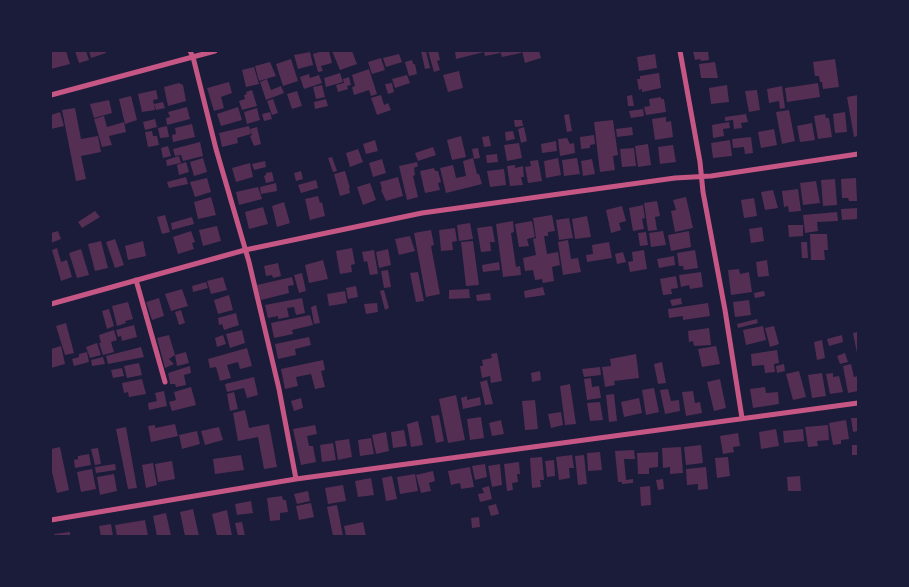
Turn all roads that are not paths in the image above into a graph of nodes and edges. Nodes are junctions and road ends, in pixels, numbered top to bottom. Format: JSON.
{"nodes":[{"id":1,"x":190,"y":51,"type":"edge"},
{"id":2,"x":215,"y":51,"type":"edge"},
{"id":3,"x":680,"y":51,"type":"edge"},
{"id":4,"x":192,"y":57,"type":"junction"},
{"id":5,"x":51,"y":96,"type":"edge"},
{"id":6,"x":858,"y":154,"type":"edge"},
{"id":7,"x":702,"y":175,"type":"junction"},
{"id":8,"x":246,"y":250,"type":"junction"},
{"id":9,"x":136,"y":280,"type":"junction"},
{"id":10,"x":51,"y":304,"type":"edge"},
{"id":11,"x":166,"y":382,"type":"dead end"},
{"id":12,"x":858,"y":404,"type":"edge"},
{"id":13,"x":742,"y":418,"type":"junction"},
{"id":14,"x":296,"y":479,"type":"junction"},
{"id":15,"x":51,"y":520,"type":"edge"}],
"edges":[{"from":1,"to":4,"type":"street"},
{"from":2,"to":4,"type":"street"},
{"from":3,"to":7,"type":"street"},
{"from":4,"to":5,"type":"street"},
{"from":4,"to":8,"type":"street"},
{"from":6,"to":7,"type":"street"},
{"from":7,"to":8,"type":"street"},
{"from":7,"to":13,"type":"street"},
{"from":8,"to":9,"type":"street"},
{"from":8,"to":14,"type":"street"},
{"from":9,"to":10,"type":"street"},
{"from":9,"to":11,"type":"street"},
{"from":12,"to":13,"type":"street"},
{"from":13,"to":14,"type":"street"},
{"from":14,"to":15,"type":"street"}]}
